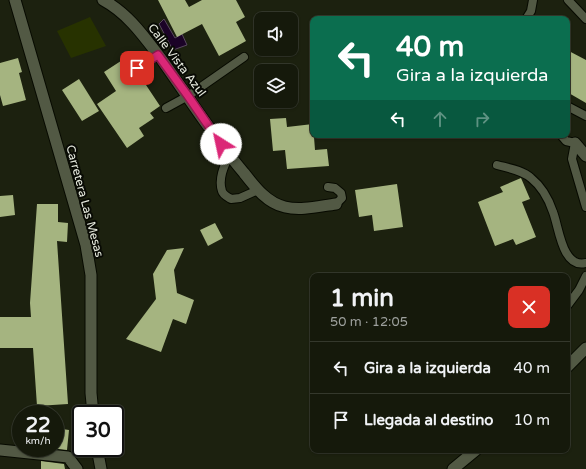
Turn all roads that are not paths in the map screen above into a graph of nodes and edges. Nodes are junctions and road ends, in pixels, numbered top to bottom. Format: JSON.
{"nodes":[{"id":1,"x":17,"y":0,"type":"edge"},
{"id":2,"x":103,"y":0,"type":"edge"},
{"id":3,"x":534,"y":0,"type":"edge"},
{"id":4,"x":568,"y":0,"type":"edge"},
{"id":5,"x":528,"y":16,"type":"edge"},
{"id":6,"x":586,"y":19,"type":"edge"},
{"id":7,"x":158,"y":55,"type":"junction"},
{"id":8,"x":244,"y":57,"type":"dead end"},
{"id":9,"x":137,"y":68,"type":"dead end"},
{"id":10,"x":188,"y":96,"type":"junction"},
{"id":11,"x":166,"y":108,"type":"dead end"},
{"id":12,"x":570,"y":108,"type":"edge"},
{"id":13,"x":586,"y":116,"type":"edge"},
{"id":14,"x":564,"y":138,"type":"edge"},
{"id":15,"x":575,"y":143,"type":"junction"},
{"id":16,"x":229,"y":156,"type":"junction"},
{"id":17,"x":586,"y":156,"type":"edge"},
{"id":18,"x":497,"y":165,"type":"dead end"},
{"id":19,"x":328,"y":187,"type":"dead end"},
{"id":20,"x":258,"y":190,"type":"junction"},
{"id":21,"x":336,"y":204,"type":"joint"},
{"id":22,"x":586,"y":207,"type":"edge"},
{"id":23,"x":586,"y":263,"type":"edge"},
{"id":24,"x":586,"y":276,"type":"edge"},
{"id":25,"x":570,"y":302,"type":"edge"},
{"id":26,"x":586,"y":348,"type":"edge"},
{"id":27,"x":570,"y":364,"type":"edge"},
{"id":28,"x":92,"y":405,"type":"edge"},
{"id":29,"x":0,"y":450,"type":"edge"},
{"id":30,"x":472,"y":453,"type":"edge"},
{"id":31,"x":99,"y":457,"type":"edge"},
{"id":32,"x":77,"y":469,"type":"edge"},
{"id":33,"x":101,"y":469,"type":"edge"},
{"id":34,"x":453,"y":469,"type":"edge"}],
"edges":[{"from":1,"to":28,"type":"street","name":"Carretera Las Mesas"},
{"from":2,"to":7,"type":"street","name":"Calle Vista Azul"},
{"from":3,"to":5,"type":"lane"},
{"from":4,"to":6,"type":"lane"},
{"from":7,"to":9,"type":"lane"},
{"from":7,"to":10,"type":"street","name":"Calle Vista Azul"},
{"from":8,"to":10,"type":"lane"},
{"from":10,"to":11,"type":"lane"},
{"from":10,"to":16,"type":"street","name":"Calle Vista Azul"},
{"from":12,"to":13,"type":"lane"},
{"from":14,"to":15,"type":"lane"},
{"from":15,"to":17,"type":"street"},
{"from":15,"to":22,"type":"lane"},
{"from":16,"to":20,"type":"street","name":"Calle Vista Azul"},
{"from":16,"to":20,"type":"lane"},
{"from":18,"to":23,"type":"lane"},
{"from":19,"to":21,"type":"lane"},
{"from":20,"to":21,"type":"street","name":"Calle Vista Azul"},
{"from":24,"to":25,"type":"lane"},
{"from":26,"to":27,"type":"street"},
{"from":29,"to":32,"type":"street"},
{"from":30,"to":34,"type":"street"},
{"from":31,"to":33,"type":"street"}]}
